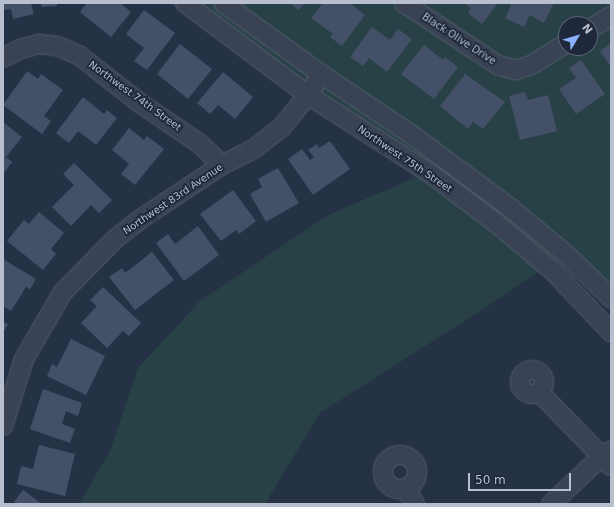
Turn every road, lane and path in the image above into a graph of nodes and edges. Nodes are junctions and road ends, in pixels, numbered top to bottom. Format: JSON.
{"nodes":[{"id":1,"x":186,"y":3,"type":"edge"},
{"id":2,"x":223,"y":3,"type":"edge"},
{"id":3,"x":404,"y":3,"type":"edge"},
{"id":4,"x":611,"y":16,"type":"edge"},
{"id":5,"x":598,"y":24,"type":"edge"},
{"id":6,"x":558,"y":48,"type":"edge"},
{"id":7,"x":3,"y":58,"type":"edge"},
{"id":8,"x":321,"y":74,"type":"junction"},
{"id":9,"x":308,"y":95,"type":"junction"},
{"id":10,"x":222,"y":165,"type":"junction"},
{"id":11,"x":611,"y":298,"type":"edge"},
{"id":12,"x":611,"y":332,"type":"edge"},
{"id":13,"x":540,"y":392,"type":"dead end"},
{"id":14,"x":3,"y":426,"type":"edge"},
{"id":15,"x":608,"y":458,"type":"edge"},
{"id":16,"x":406,"y":488,"type":"dead end"},
{"id":17,"x":415,"y":504,"type":"edge"},
{"id":18,"x":551,"y":504,"type":"edge"}],
"edges":[{"from":1,"to":9,"type":"street","name":"Northwest 75th Street"},
{"from":2,"to":8,"type":"street"},
{"from":3,"to":6,"type":"street","name":"Black Olive Drive"},
{"from":4,"to":5,"type":"street"},
{"from":7,"to":10,"type":"street","name":"Northwest 74th Street"},
{"from":8,"to":9,"type":"street","name":"Northwest 83rd Avenue"},
{"from":8,"to":11,"type":"street"},
{"from":9,"to":10,"type":"street","name":"Northwest 83rd Avenue"},
{"from":9,"to":12,"type":"street","name":"Northwest 75th Street"},
{"from":10,"to":14,"type":"street","name":"Northwest 83rd Avenue"},
{"from":13,"to":15,"type":"street"},
{"from":15,"to":18,"type":"street"},
{"from":16,"to":17,"type":"street"}]}
